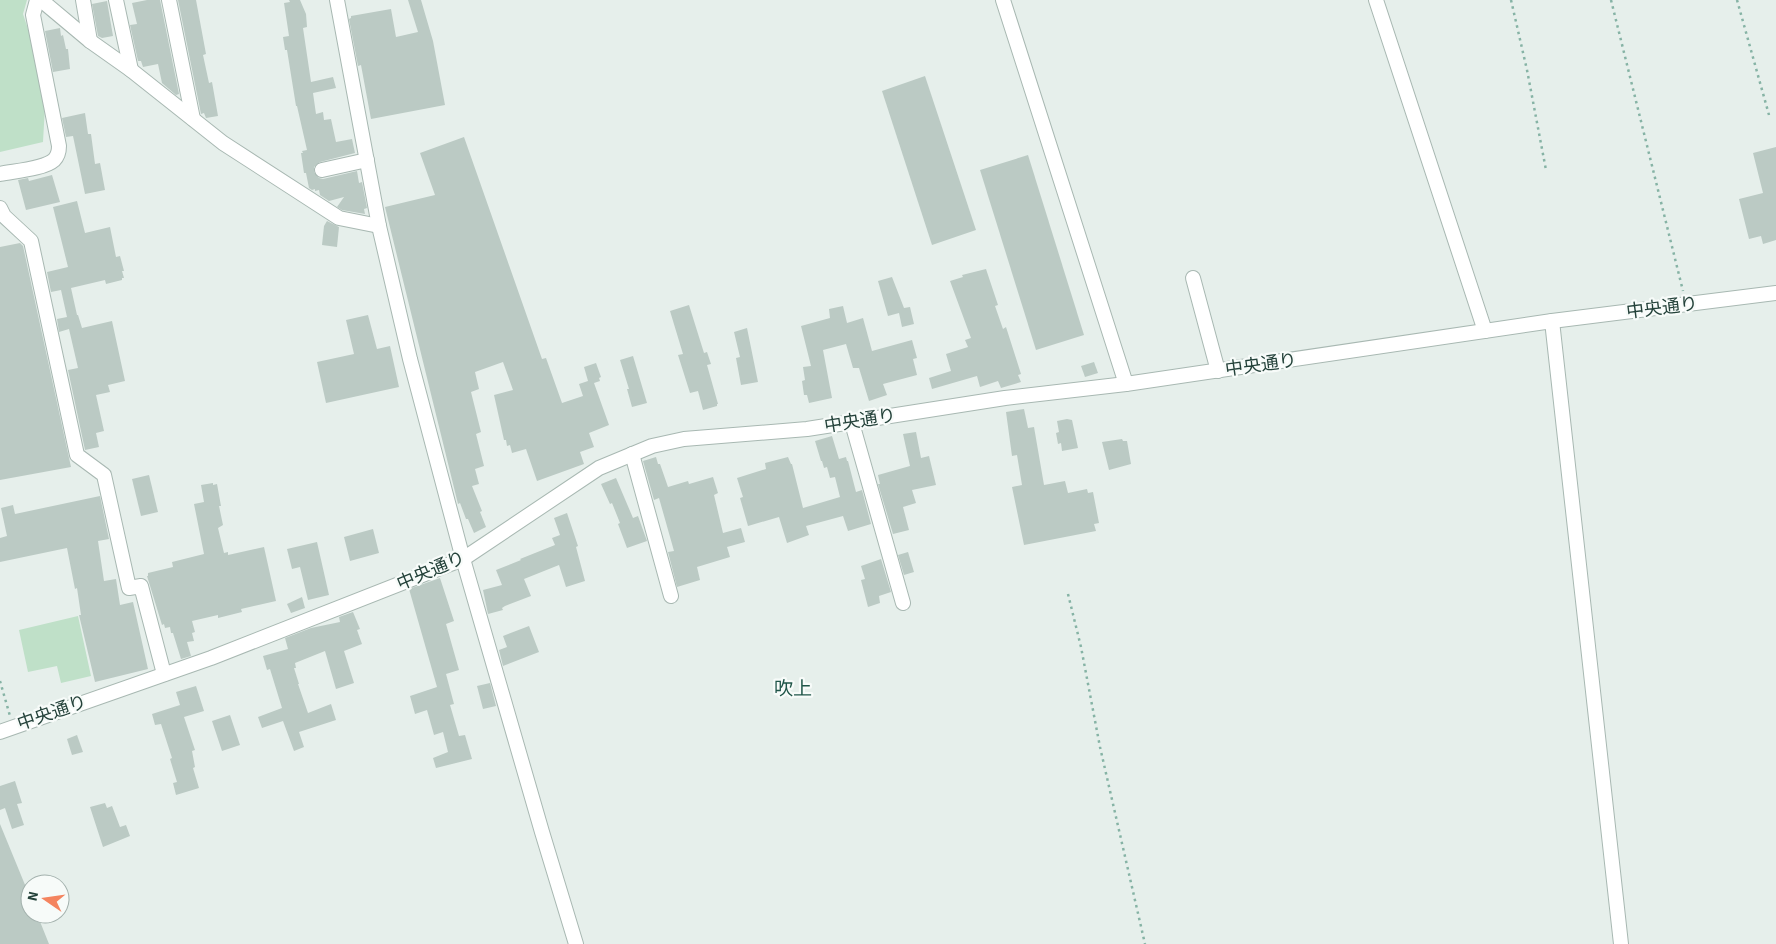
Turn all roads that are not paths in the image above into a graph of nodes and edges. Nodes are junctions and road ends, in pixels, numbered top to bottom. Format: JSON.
{"nodes":[{"id":1,"x":37,"y":0,"type":"edge"},
{"id":2,"x":41,"y":0,"type":"edge"},
{"id":3,"x":83,"y":0,"type":"edge"},
{"id":4,"x":116,"y":0,"type":"edge"},
{"id":5,"x":170,"y":0,"type":"edge"},
{"id":6,"x":337,"y":0,"type":"edge"},
{"id":7,"x":1003,"y":0,"type":"edge"},
{"id":8,"x":1376,"y":0,"type":"edge"},
{"id":9,"x":90,"y":41,"type":"junction"},
{"id":10,"x":131,"y":70,"type":"junction"},
{"id":11,"x":193,"y":119,"type":"junction"},
{"id":12,"x":367,"y":160,"type":"junction"},
{"id":13,"x":322,"y":170,"type":"dead end"},
{"id":14,"x":0,"y":174,"type":"edge"},
{"id":15,"x":0,"y":208,"type":"edge"},
{"id":16,"x":379,"y":226,"type":"junction"},
{"id":17,"x":1194,"y":278,"type":"dead end"},
{"id":18,"x":1776,"y":292,"type":"edge"},
{"id":19,"x":1552,"y":322,"type":"junction"},
{"id":20,"x":1486,"y":331,"type":"junction"},
{"id":21,"x":1218,"y":371,"type":"junction"},
{"id":22,"x":1126,"y":384,"type":"junction"},
{"id":23,"x":852,"y":423,"type":"junction"},
{"id":24,"x":632,"y":454,"type":"junction"},
{"id":25,"x":463,"y":559,"type":"junction"},
{"id":26,"x":671,"y":596,"type":"dead end"},
{"id":27,"x":903,"y":603,"type":"dead end"},
{"id":28,"x":164,"y":674,"type":"junction"},
{"id":29,"x":6,"y":729,"type":"edge"},
{"id":30,"x":576,"y":944,"type":"edge"},
{"id":31,"x":1621,"y":944,"type":"edge"}],
"edges":[{"from":1,"to":14,"type":"street"},
{"from":2,"to":9,"type":"street"},
{"from":3,"to":9,"type":"street"},
{"from":4,"to":10,"type":"street"},
{"from":5,"to":11,"type":"street"},
{"from":6,"to":12,"type":"street"},
{"from":7,"to":22,"type":"street"},
{"from":8,"to":20,"type":"street"},
{"from":9,"to":10,"type":"street"},
{"from":10,"to":11,"type":"street"},
{"from":11,"to":16,"type":"street"},
{"from":12,"to":13,"type":"street"},
{"from":12,"to":16,"type":"street"},
{"from":15,"to":28,"type":"street"},
{"from":16,"to":25,"type":"street"},
{"from":17,"to":21,"type":"street"},
{"from":18,"to":19,"type":"street","name":"中央通り"},
{"from":19,"to":20,"type":"street","name":"中央通り"},
{"from":19,"to":31,"type":"street"},
{"from":20,"to":21,"type":"street","name":"中央通り"},
{"from":21,"to":22,"type":"street","name":"中央通り"},
{"from":22,"to":23,"type":"street","name":"中央通り"},
{"from":23,"to":24,"type":"street","name":"中央通り"},
{"from":23,"to":27,"type":"street"},
{"from":24,"to":25,"type":"street","name":"中央通り"},
{"from":24,"to":26,"type":"street"},
{"from":25,"to":28,"type":"street","name":"中央通り"},
{"from":25,"to":30,"type":"street"},
{"from":28,"to":29,"type":"street","name":"中央通り"}]}
